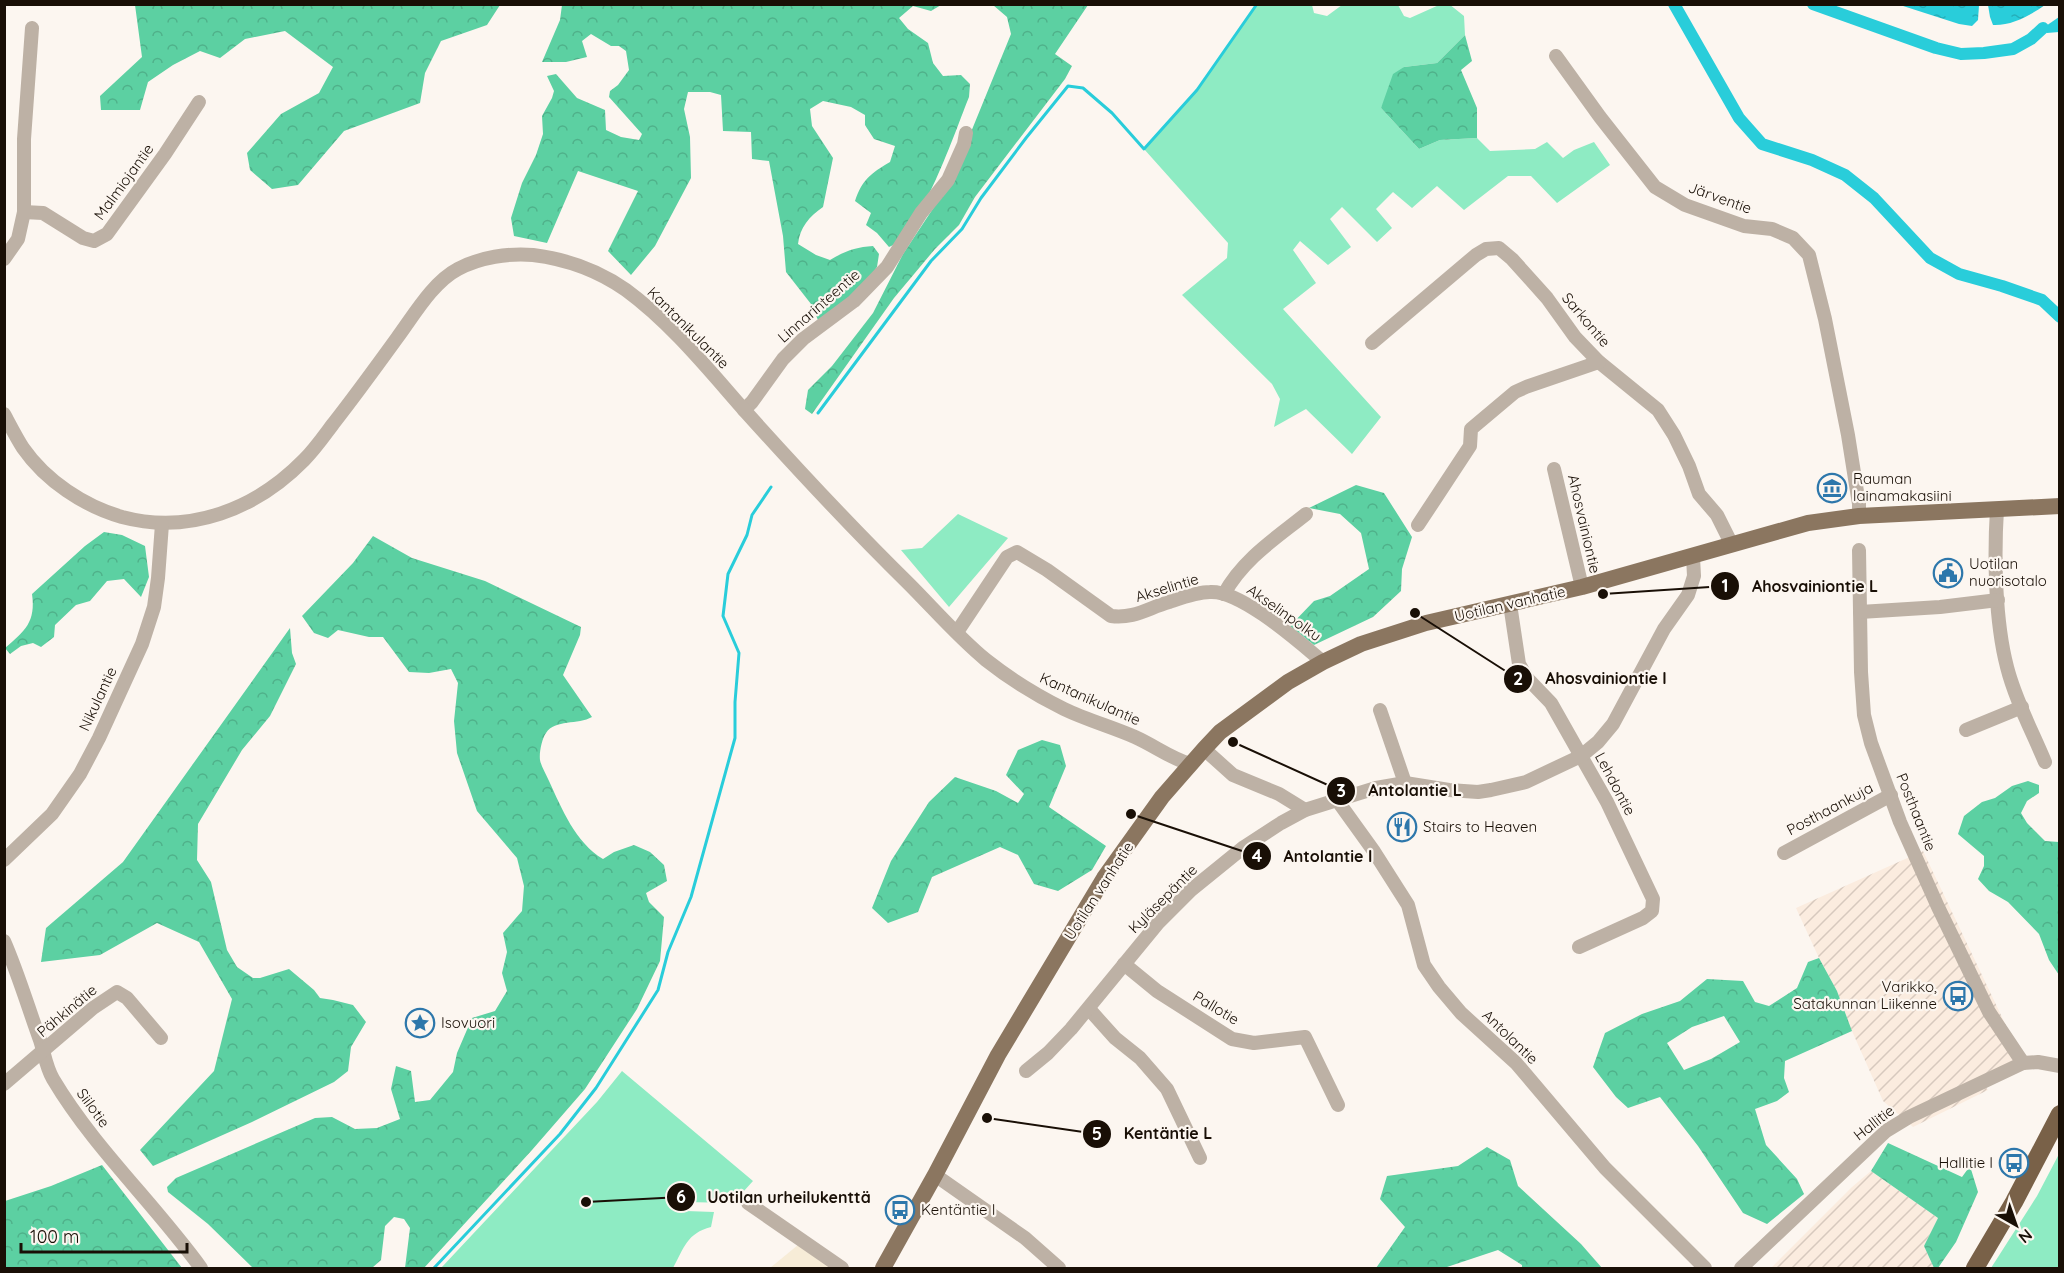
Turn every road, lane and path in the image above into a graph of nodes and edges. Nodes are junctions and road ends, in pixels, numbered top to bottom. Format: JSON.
{"nodes":[{"id":1,"x":32,"y":28,"type":"dead end"},
{"id":2,"x":1556,"y":56,"type":"dead end"},
{"id":3,"x":199,"y":102,"type":"dead end"},
{"id":4,"x":966,"y":133,"type":"dead end"},
{"id":5,"x":24,"y":212,"type":"junction"},
{"id":6,"x":4,"y":259,"type":"edge"},
{"id":7,"x":1372,"y":343,"type":"dead end"},
{"id":8,"x":1599,"y":362,"type":"junction"},
{"id":9,"x":744,"y":410,"type":"junction"},
{"id":10,"x":4,"y":414,"type":"edge"},
{"id":11,"x":1554,"y":469,"type":"dead end"},
{"id":12,"x":2060,"y":506,"type":"edge"},
{"id":13,"x":1997,"y":509,"type":"junction"},
{"id":14,"x":1306,"y":514,"type":"dead end"},
{"id":15,"x":1859,"y":516,"type":"junction"},
{"id":16,"x":162,"y":524,"type":"junction"},
{"id":17,"x":1418,"y":525,"type":"dead end"},
{"id":18,"x":1732,"y":545,"type":"junction"},
{"id":19,"x":1859,"y":550,"type":"dead end"},
{"id":20,"x":1693,"y":557,"type":"junction"},
{"id":21,"x":1582,"y":587,"type":"junction"},
{"id":22,"x":1224,"y":594,"type":"junction"},
{"id":23,"x":1998,"y":600,"type":"junction"},
{"id":24,"x":1510,"y":604,"type":"junction"},
{"id":25,"x":1860,"y":612,"type":"junction"},
{"id":26,"x":957,"y":632,"type":"junction"},
{"id":27,"x":1323,"y":662,"type":"junction"},
{"id":28,"x":2022,"y":707,"type":"junction"},
{"id":29,"x":1380,"y":710,"type":"dead end"},
{"id":30,"x":1966,"y":730,"type":"dead end"},
{"id":31,"x":1204,"y":749,"type":"junction"},
{"id":32,"x":1581,"y":756,"type":"junction"},
{"id":33,"x":2045,"y":762,"type":"dead end"},
{"id":34,"x":1190,"y":764,"type":"junction"},
{"id":35,"x":1405,"y":783,"type":"junction"},
{"id":36,"x":1891,"y":795,"type":"junction"},
{"id":37,"x":1337,"y":800,"type":"junction"},
{"id":38,"x":1305,"y":810,"type":"junction"},
{"id":39,"x":1784,"y":853,"type":"dead end"},
{"id":40,"x":4,"y":860,"type":"edge"},
{"id":41,"x":4,"y":941,"type":"edge"},
{"id":42,"x":1579,"y":947,"type":"dead end"},
{"id":43,"x":1124,"y":964,"type":"junction"},
{"id":44,"x":1089,"y":1009,"type":"junction"},
{"id":45,"x":161,"y":1038,"type":"dead end"},
{"id":46,"x":44,"y":1052,"type":"junction"},
{"id":47,"x":2023,"y":1063,"type":"junction"},
{"id":48,"x":2060,"y":1066,"type":"edge"},
{"id":49,"x":1026,"y":1071,"type":"dead end"},
{"id":50,"x":4,"y":1084,"type":"edge"},
{"id":51,"x":1338,"y":1105,"type":"dead end"},
{"id":52,"x":2060,"y":1114,"type":"edge"},
{"id":53,"x":1200,"y":1158,"type":"dead end"},
{"id":54,"x":935,"y":1174,"type":"junction"},
{"id":55,"x":748,"y":1203,"type":"dead end"},
{"id":56,"x":201,"y":1269,"type":"edge"},
{"id":57,"x":842,"y":1269,"type":"edge"},
{"id":58,"x":883,"y":1269,"type":"edge"},
{"id":59,"x":1059,"y":1269,"type":"edge"},
{"id":60,"x":1705,"y":1269,"type":"edge"},
{"id":61,"x":1741,"y":1269,"type":"edge"},
{"id":62,"x":1975,"y":1269,"type":"edge"}],
"edges":[{"from":1,"to":5,"type":"street"},
{"from":2,"to":15,"type":"street","name":"Järventie"},
{"from":3,"to":5,"type":"street","name":"Malmiojantie"},
{"from":4,"to":9,"type":"street","name":"Linnarinteentie"},
{"from":5,"to":6,"type":"street"},
{"from":7,"to":8,"type":"street","name":"Sarkontie"},
{"from":8,"to":17,"type":"street"},
{"from":8,"to":18,"type":"street","name":"Sarkontie"},
{"from":9,"to":16,"type":"street","name":"Kantanikulantie"},
{"from":9,"to":26,"type":"street","name":"Kantanikulantie"},
{"from":10,"to":16,"type":"street","name":"Kantanikulantie"},
{"from":11,"to":21,"type":"street","name":"Ahosvainiontie"},
{"from":12,"to":13,"type":"main road","name":"Uotilan vanhatie"},
{"from":13,"to":15,"type":"main road","name":"Uotilan vanhatie"},
{"from":13,"to":23,"type":"street"},
{"from":14,"to":22,"type":"street"},
{"from":15,"to":18,"type":"main road","name":"Uotilan vanhatie"},
{"from":16,"to":40,"type":"street","name":"Nikulantie"},
{"from":18,"to":20,"type":"main road","name":"Uotilan vanhatie"},
{"from":19,"to":25,"type":"street","name":"Posthaantie"},
{"from":20,"to":21,"type":"main road","name":"Uotilan vanhatie"},
{"from":20,"to":32,"type":"street","name":"Kyläsepäntie"},
{"from":21,"to":24,"type":"main road","name":"Uotilan vanhatie"},
{"from":22,"to":26,"type":"street","name":"Akselintie"},
{"from":22,"to":27,"type":"street","name":"Akselinpolku"},
{"from":23,"to":25,"type":"street"},
{"from":23,"to":28,"type":"street"},
{"from":24,"to":27,"type":"main road","name":"Uotilan vanhatie"},
{"from":24,"to":32,"type":"street","name":"Lehdontie"},
{"from":25,"to":36,"type":"street","name":"Posthaantie"},
{"from":26,"to":34,"type":"street","name":"Kantanikulantie"},
{"from":27,"to":31,"type":"main road","name":"Uotilan vanhatie"},
{"from":28,"to":30,"type":"street"},
{"from":28,"to":33,"type":"street"},
{"from":29,"to":35,"type":"street"},
{"from":31,"to":34,"type":"main road","name":"Uotilan vanhatie"},
{"from":31,"to":38,"type":"street"},
{"from":32,"to":35,"type":"street","name":"Kyläsepäntie"},
{"from":32,"to":42,"type":"street","name":"Lehdontie"},
{"from":34,"to":54,"type":"main road","name":"Uotilan vanhatie"},
{"from":35,"to":37,"type":"street","name":"Kyläsepäntie"},
{"from":36,"to":39,"type":"street","name":"Posthaankuja"},
{"from":36,"to":47,"type":"street","name":"Posthaantie"},
{"from":37,"to":38,"type":"street","name":"Kyläsepäntie"},
{"from":37,"to":60,"type":"street","name":"Antolantie"},
{"from":38,"to":43,"type":"street","name":"Kyläsepäntie"},
{"from":41,"to":46,"type":"street","name":"Siilotie"},
{"from":43,"to":44,"type":"street","name":"Kyläsepäntie"},
{"from":43,"to":51,"type":"street","name":"Pallotie"},
{"from":44,"to":49,"type":"street","name":"Kyläsepäntie"},
{"from":44,"to":53,"type":"street"},
{"from":45,"to":46,"type":"street","name":"Pähkinätie"},
{"from":46,"to":50,"type":"street"},
{"from":46,"to":56,"type":"street","name":"Siilotie"},
{"from":47,"to":48,"type":"street","name":"Hallitie"},
{"from":47,"to":61,"type":"street","name":"Hallitie"},
{"from":52,"to":62,"type":"highway"},
{"from":54,"to":58,"type":"main road","name":"Uotilan vanhatie"},
{"from":54,"to":59,"type":"street"},
{"from":55,"to":57,"type":"street"}]}
